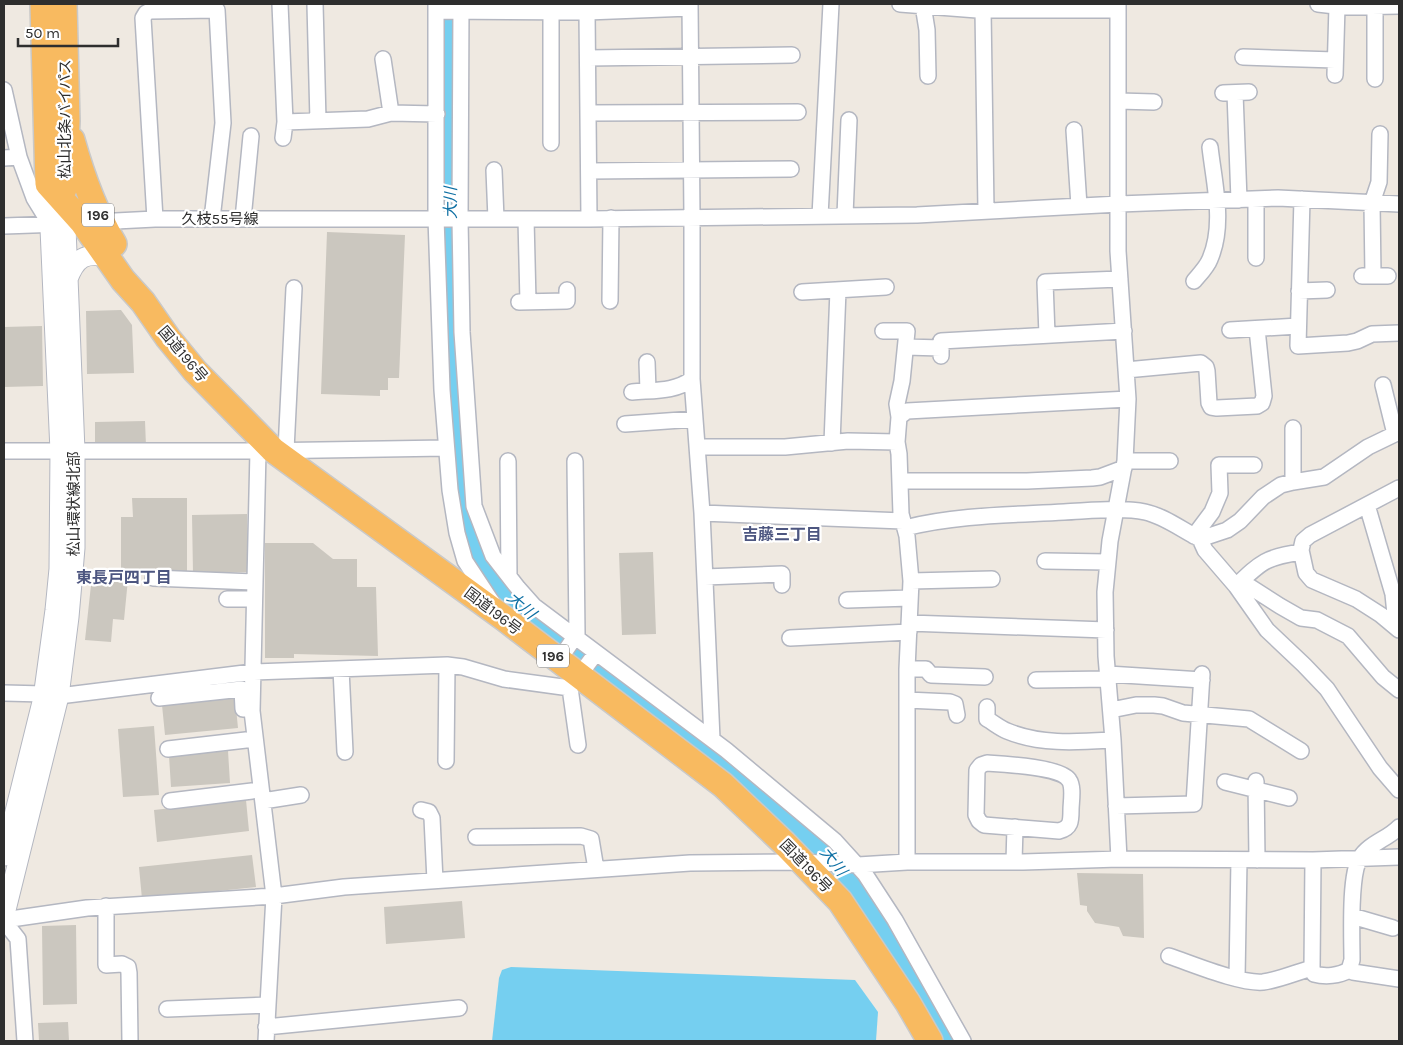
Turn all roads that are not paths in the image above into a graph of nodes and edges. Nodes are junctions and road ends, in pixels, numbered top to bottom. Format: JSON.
{"nodes":[{"id":1,"x":43,"y":4,"type":"edge"},
{"id":2,"x":64,"y":4,"type":"edge"},
{"id":3,"x":280,"y":4,"type":"edge"},
{"id":4,"x":315,"y":4,"type":"edge"},
{"id":5,"x":831,"y":4,"type":"edge"},
{"id":6,"x":900,"y":4,"type":"edge"},
{"id":7,"x":1318,"y":4,"type":"edge"},
{"id":8,"x":1356,"y":5,"type":"edge"},
{"id":9,"x":690,"y":6,"type":"edge"},
{"id":10,"x":923,"y":6,"type":"junction"},
{"id":11,"x":954,"y":6,"type":"edge"},
{"id":12,"x":1337,"y":6,"type":"junction"},
{"id":13,"x":1375,"y":6,"type":"junction"},
{"id":14,"x":1399,"y":6,"type":"edge"},
{"id":15,"x":614,"y":7,"type":"edge"},
{"id":16,"x":1118,"y":7,"type":"edge"},
{"id":17,"x":449,"y":8,"type":"edge"},
{"id":18,"x":983,"y":10,"type":"junction"},
{"id":19,"x":551,"y":12,"type":"junction"},
{"id":20,"x":587,"y":12,"type":"junction"},
{"id":21,"x":792,"y":56,"type":"dead end"},
{"id":22,"x":690,"y":57,"type":"junction"},
{"id":23,"x":1243,"y":57,"type":"dead end"},
{"id":24,"x":588,"y":58,"type":"junction"},
{"id":25,"x":384,"y":59,"type":"dead end"},
{"id":26,"x":928,"y":76,"type":"dead end"},
{"id":27,"x":1375,"y":79,"type":"dead end"},
{"id":28,"x":4,"y":90,"type":"edge"},
{"id":29,"x":1236,"y":92,"type":"dead end"},
{"id":30,"x":1119,"y":101,"type":"junction"},
{"id":31,"x":1154,"y":102,"type":"dead end"},
{"id":32,"x":798,"y":112,"type":"dead end"},
{"id":33,"x":392,"y":113,"type":"junction"},
{"id":34,"x":588,"y":113,"type":"junction"},
{"id":35,"x":691,"y":113,"type":"junction"},
{"id":36,"x":437,"y":114,"type":"junction"},
{"id":37,"x":849,"y":120,"type":"dead end"},
{"id":38,"x":67,"y":121,"type":"junction"},
{"id":39,"x":318,"y":121,"type":"junction"},
{"id":40,"x":285,"y":122,"type":"junction"},
{"id":41,"x":1074,"y":130,"type":"dead end"},
{"id":42,"x":1380,"y":134,"type":"dead end"},
{"id":43,"x":251,"y":136,"type":"dead end"},
{"id":44,"x":283,"y":138,"type":"dead end"},
{"id":45,"x":551,"y":142,"type":"dead end"},
{"id":46,"x":1210,"y":146,"type":"dead end"},
{"id":47,"x":19,"y":157,"type":"junction"},
{"id":48,"x":4,"y":158,"type":"edge"},
{"id":49,"x":791,"y":169,"type":"dead end"},
{"id":50,"x":494,"y":170,"type":"dead end"},
{"id":51,"x":692,"y":170,"type":"junction"},
{"id":52,"x":589,"y":171,"type":"junction"},
{"id":53,"x":48,"y":184,"type":"joint"},
{"id":54,"x":1256,"y":199,"type":"junction"},
{"id":55,"x":1302,"y":199,"type":"junction"},
{"id":56,"x":1239,"y":200,"type":"junction"},
{"id":57,"x":1216,"y":201,"type":"junction"},
{"id":58,"x":1372,"y":203,"type":"junction"},
{"id":59,"x":1119,"y":204,"type":"junction"},
{"id":60,"x":1399,"y":204,"type":"edge"},
{"id":61,"x":1079,"y":206,"type":"junction"},
{"id":62,"x":986,"y":211,"type":"junction"},
{"id":63,"x":820,"y":216,"type":"junction"},
{"id":64,"x":845,"y":216,"type":"junction"},
{"id":65,"x":692,"y":217,"type":"junction"},
{"id":66,"x":436,"y":218,"type":"junction"},
{"id":67,"x":611,"y":218,"type":"junction"},
{"id":68,"x":155,"y":219,"type":"junction"},
{"id":69,"x":212,"y":219,"type":"junction"},
{"id":70,"x":242,"y":219,"type":"junction"},
{"id":71,"x":460,"y":219,"type":"junction"},
{"id":72,"x":496,"y":219,"type":"junction"},
{"id":73,"x":526,"y":219,"type":"junction"},
{"id":74,"x":589,"y":219,"type":"junction"},
{"id":75,"x":73,"y":220,"type":"junction"},
{"id":76,"x":4,"y":226,"type":"edge"},
{"id":77,"x":108,"y":256,"type":"junction"},
{"id":78,"x":1256,"y":258,"type":"dead end"},
{"id":79,"x":1374,"y":276,"type":"dead end"},
{"id":80,"x":68,"y":279,"type":"junction"},
{"id":81,"x":1120,"y":279,"type":"junction"},
{"id":82,"x":1194,"y":281,"type":"dead end"},
{"id":83,"x":886,"y":287,"type":"dead end"},
{"id":84,"x":294,"y":288,"type":"dead end"},
{"id":85,"x":567,"y":290,"type":"dead end"},
{"id":86,"x":838,"y":290,"type":"junction"},
{"id":87,"x":1327,"y":290,"type":"dead end"},
{"id":88,"x":1299,"y":291,"type":"junction"},
{"id":89,"x":802,"y":292,"type":"dead end"},
{"id":90,"x":610,"y":301,"type":"dead end"},
{"id":91,"x":143,"y":302,"type":"junction"},
{"id":92,"x":1298,"y":326,"type":"junction"},
{"id":93,"x":1257,"y":329,"type":"junction"},
{"id":94,"x":1230,"y":330,"type":"dead end"},
{"id":95,"x":883,"y":331,"type":"dead end"},
{"id":96,"x":1124,"y":331,"type":"junction"},
{"id":97,"x":1399,"y":333,"type":"edge"},
{"id":98,"x":1047,"y":335,"type":"junction"},
{"id":99,"x":906,"y":347,"type":"junction"},
{"id":100,"x":647,"y":362,"type":"dead end"},
{"id":101,"x":1126,"y":370,"type":"junction"},
{"id":102,"x":692,"y":379,"type":"junction"},
{"id":103,"x":1383,"y":385,"type":"dead end"},
{"id":104,"x":648,"y":391,"type":"junction"},
{"id":105,"x":632,"y":392,"type":"dead end"},
{"id":106,"x":1128,"y":399,"type":"junction"},
{"id":107,"x":899,"y":417,"type":"junction"},
{"id":108,"x":695,"y":419,"type":"junction"},
{"id":109,"x":624,"y":424,"type":"dead end"},
{"id":110,"x":1293,"y":428,"type":"dead end"},
{"id":111,"x":1397,"y":433,"type":"edge"},
{"id":112,"x":897,"y":442,"type":"junction"},
{"id":113,"x":832,"y":443,"type":"junction"},
{"id":114,"x":698,"y":447,"type":"junction"},
{"id":115,"x":446,"y":448,"type":"junction"},
{"id":116,"x":272,"y":450,"type":"junction"},
{"id":117,"x":4,"y":451,"type":"edge"},
{"id":118,"x":68,"y":451,"type":"junction"},
{"id":119,"x":575,"y":460,"type":"dead end"},
{"id":120,"x":508,"y":461,"type":"dead end"},
{"id":121,"x":1170,"y":461,"type":"dead end"},
{"id":122,"x":1124,"y":464,"type":"junction"},
{"id":123,"x":1254,"y":465,"type":"dead end"},
{"id":124,"x":901,"y":481,"type":"junction"},
{"id":125,"x":1293,"y":482,"type":"junction"},
{"id":126,"x":1399,"y":488,"type":"edge"},
{"id":127,"x":1367,"y":505,"type":"junction"},
{"id":128,"x":1116,"y":511,"type":"junction"},
{"id":129,"x":702,"y":513,"type":"junction"},
{"id":130,"x":904,"y":525,"type":"junction"},
{"id":131,"x":1197,"y":537,"type":"junction"},
{"id":132,"x":1301,"y":552,"type":"junction"},
{"id":133,"x":493,"y":556,"type":"junction"},
{"id":134,"x":1045,"y":561,"type":"dead end"},
{"id":135,"x":1108,"y":562,"type":"junction"},
{"id":136,"x":464,"y":568,"type":"junction"},
{"id":137,"x":509,"y":576,"type":"junction"},
{"id":138,"x":705,"y":577,"type":"junction"},
{"id":139,"x":153,"y":578,"type":"dead end"},
{"id":140,"x":992,"y":580,"type":"dead end"},
{"id":141,"x":911,"y":581,"type":"junction"},
{"id":142,"x":254,"y":582,"type":"junction"},
{"id":143,"x":1238,"y":583,"type":"junction"},
{"id":144,"x":782,"y":585,"type":"dead end"},
{"id":145,"x":910,"y":598,"type":"junction"},
{"id":146,"x":226,"y":599,"type":"dead end"},
{"id":147,"x":254,"y":599,"type":"junction"},
{"id":148,"x":847,"y":600,"type":"dead end"},
{"id":149,"x":1394,"y":626,"type":"edge"},
{"id":150,"x":909,"y":628,"type":"junction"},
{"id":151,"x":1106,"y":630,"type":"junction"},
{"id":152,"x":790,"y":638,"type":"dead end"},
{"id":153,"x":568,"y":648,"type":"junction"},
{"id":154,"x":447,"y":665,"type":"junction"},
{"id":155,"x":585,"y":668,"type":"junction"},
{"id":156,"x":341,"y":669,"type":"junction"},
{"id":157,"x":907,"y":669,"type":"junction"},
{"id":158,"x":253,"y":672,"type":"junction"},
{"id":159,"x":985,"y":676,"type":"dead end"},
{"id":160,"x":1108,"y":676,"type":"junction"},
{"id":161,"x":1036,"y":680,"type":"dead end"},
{"id":162,"x":1399,"y":690,"type":"edge"},
{"id":163,"x":4,"y":693,"type":"edge"},
{"id":164,"x":51,"y":695,"type":"junction"},
{"id":165,"x":159,"y":698,"type":"dead end"},
{"id":166,"x":907,"y":700,"type":"junction"},
{"id":167,"x":987,"y":707,"type":"dead end"},
{"id":168,"x":1111,"y":710,"type":"junction"},
{"id":169,"x":1200,"y":714,"type":"junction"},
{"id":170,"x":957,"y":715,"type":"dead end"},
{"id":171,"x":665,"y":720,"type":"junction"},
{"id":172,"x":712,"y":739,"type":"junction"},
{"id":173,"x":246,"y":740,"type":"junction"},
{"id":174,"x":1113,"y":740,"type":"junction"},
{"id":175,"x":1296,"y":743,"type":"dead end"},
{"id":176,"x":578,"y":745,"type":"dead end"},
{"id":177,"x":168,"y":749,"type":"dead end"},
{"id":178,"x":346,"y":752,"type":"dead end"},
{"id":179,"x":719,"y":760,"type":"junction"},
{"id":180,"x":446,"y":761,"type":"dead end"},
{"id":181,"x":1225,"y":782,"type":"dead end"},
{"id":182,"x":1256,"y":785,"type":"junction"},
{"id":183,"x":1399,"y":790,"type":"edge"},
{"id":184,"x":301,"y":795,"type":"dead end"},
{"id":185,"x":258,"y":796,"type":"junction"},
{"id":186,"x":1289,"y":798,"type":"dead end"},
{"id":187,"x":170,"y":801,"type":"dead end"},
{"id":188,"x":1116,"y":806,"type":"junction"},
{"id":189,"x":421,"y":810,"type":"dead end"},
{"id":190,"x":1015,"y":827,"type":"junction"},
{"id":191,"x":1399,"y":827,"type":"edge"},
{"id":192,"x":476,"y":837,"type":"dead end"},
{"id":193,"x":4,"y":856,"type":"edge"},
{"id":194,"x":1399,"y":857,"type":"edge"},
{"id":195,"x":1360,"y":858,"type":"junction"},
{"id":196,"x":1119,"y":859,"type":"junction"},
{"id":197,"x":1239,"y":860,"type":"junction"},
{"id":198,"x":1257,"y":860,"type":"junction"},
{"id":199,"x":1313,"y":860,"type":"junction"},
{"id":200,"x":802,"y":862,"type":"junction"},
{"id":201,"x":907,"y":862,"type":"junction"},
{"id":202,"x":1014,"y":862,"type":"junction"},
{"id":203,"x":858,"y":865,"type":"junction"},
{"id":204,"x":596,"y":869,"type":"junction"},
{"id":205,"x":435,"y":881,"type":"junction"},
{"id":206,"x":270,"y":896,"type":"junction"},
{"id":207,"x":106,"y":906,"type":"junction"},
{"id":208,"x":1352,"y":916,"type":"junction"},
{"id":209,"x":4,"y":920,"type":"edge"},
{"id":210,"x":1393,"y":928,"type":"dead end"},
{"id":211,"x":1169,"y":956,"type":"dead end"},
{"id":212,"x":1312,"y":968,"type":"junction"},
{"id":213,"x":1349,"y":970,"type":"junction"},
{"id":214,"x":1237,"y":978,"type":"junction"},
{"id":215,"x":1399,"y":979,"type":"edge"},
{"id":216,"x":268,"y":1005,"type":"junction"},
{"id":217,"x":459,"y":1008,"type":"dead end"},
{"id":218,"x":167,"y":1009,"type":"dead end"},
{"id":219,"x":266,"y":1034,"type":"edge"},
{"id":220,"x":25,"y":1041,"type":"edge"},
{"id":221,"x":130,"y":1041,"type":"edge"},
{"id":222,"x":930,"y":1041,"type":"edge"},
{"id":223,"x":963,"y":1041,"type":"edge"}],
"edges":[{"from":1,"to":53,"type":"highway","name":"松山北条バイパス","number":"196"},
{"from":2,"to":38,"type":"highway","name":"松山北条バイパス","number":"196"},
{"from":3,"to":40,"type":"street"},
{"from":4,"to":39,"type":"street"},
{"from":5,"to":63,"type":"street"},
{"from":6,"to":10,"type":"street"},
{"from":7,"to":12,"type":"street"},
{"from":8,"to":12,"type":"street"},
{"from":8,"to":13,"type":"street"},
{"from":9,"to":15,"type":"street"},
{"from":9,"to":22,"type":"street"},
{"from":10,"to":11,"type":"street"},
{"from":10,"to":26,"type":"street"},
{"from":11,"to":18,"type":"street"},
{"from":12,"to":23,"type":"street"},
{"from":13,"to":14,"type":"street"},
{"from":13,"to":27,"type":"street"},
{"from":15,"to":20,"type":"street"},
{"from":16,"to":18,"type":"street"},
{"from":16,"to":30,"type":"street"},
{"from":17,"to":19,"type":"street"},
{"from":17,"to":36,"type":"street"},
{"from":17,"to":71,"type":"street"},
{"from":18,"to":62,"type":"street"},
{"from":19,"to":20,"type":"street"},
{"from":19,"to":45,"type":"street"},
{"from":20,"to":24,"type":"street"},
{"from":21,"to":22,"type":"street"},
{"from":22,"to":24,"type":"street"},
{"from":22,"to":35,"type":"street"},
{"from":24,"to":34,"type":"street"},
{"from":25,"to":33,"type":"street"},
{"from":28,"to":47,"type":"street"},
{"from":29,"to":56,"type":"street"},
{"from":30,"to":31,"type":"street"},
{"from":30,"to":59,"type":"street"},
{"from":32,"to":35,"type":"street"},
{"from":33,"to":36,"type":"street"},
{"from":33,"to":39,"type":"street"},
{"from":34,"to":35,"type":"street"},
{"from":34,"to":52,"type":"street"},
{"from":35,"to":51,"type":"street"},
{"from":36,"to":66,"type":"street"},
{"from":37,"to":64,"type":"street"},
{"from":38,"to":75,"type":"highway","name":"松山北条バイパス","number":"196"},
{"from":38,"to":75,"type":"highway","name":"国道196号","number":"196"},
{"from":39,"to":40,"type":"street"},
{"from":40,"to":44,"type":"street"},
{"from":41,"to":61,"type":"street"},
{"from":42,"to":58,"type":"street"},
{"from":43,"to":70,"type":"street"},
{"from":46,"to":57,"type":"street"},
{"from":47,"to":48,"type":"street"},
{"from":47,"to":75,"type":"street"},
{"from":49,"to":51,"type":"street"},
{"from":50,"to":72,"type":"street"},
{"from":51,"to":52,"type":"street"},
{"from":51,"to":65,"type":"street"},
{"from":52,"to":74,"type":"street"},
{"from":53,"to":75,"type":"highway","name":"国道196号","number":"196"},
{"from":54,"to":55,"type":"street","name":"久枝55号線"},
{"from":54,"to":56,"type":"street","name":"久枝55号線"},
{"from":54,"to":78,"type":"street"},
{"from":55,"to":58,"type":"street","name":"久枝55号線"},
{"from":55,"to":88,"type":"street"},
{"from":56,"to":57,"type":"street","name":"久枝55号線"},
{"from":57,"to":59,"type":"street","name":"久枝55号線"},
{"from":57,"to":82,"type":"street"},
{"from":58,"to":60,"type":"street","name":"久枝55号線"},
{"from":58,"to":79,"type":"street"},
{"from":59,"to":61,"type":"street","name":"久枝55号線"},
{"from":59,"to":81,"type":"street"},
{"from":61,"to":62,"type":"street","name":"久枝55号線"},
{"from":62,"to":64,"type":"street","name":"久枝55号線"},
{"from":63,"to":64,"type":"street","name":"久枝55号線"},
{"from":63,"to":65,"type":"street","name":"久枝55号線"},
{"from":65,"to":67,"type":"street","name":"久枝55号線"},
{"from":65,"to":102,"type":"street"},
{"from":66,"to":70,"type":"street","name":"久枝55号線"},
{"from":66,"to":71,"type":"street","name":"久枝55号線"},
{"from":66,"to":115,"type":"street"},
{"from":67,"to":74,"type":"street","name":"久枝55号線"},
{"from":67,"to":90,"type":"street"},
{"from":68,"to":69,"type":"street","name":"久枝55号線"},
{"from":68,"to":69,"type":"street"},
{"from":68,"to":75,"type":"street","name":"久枝55号線"},
{"from":69,"to":70,"type":"street","name":"久枝55号線"},
{"from":71,"to":72,"type":"street","name":"久枝55号線"},
{"from":71,"to":133,"type":"street"},
{"from":72,"to":73,"type":"street","name":"久枝55号線"},
{"from":73,"to":74,"type":"street","name":"久枝55号線"},
{"from":73,"to":85,"type":"street"},
{"from":75,"to":76,"type":"street","name":"久枝55号線"},
{"from":75,"to":77,"type":"highway","name":"国道196号","number":"196"},
{"from":75,"to":80,"type":"street","name":"松山環状線北部"},
{"from":75,"to":91,"type":"highway","name":"国道196号","number":"196"},
{"from":75,"to":118,"type":"street","name":"松山環状線北部"},
{"from":77,"to":80,"type":"street"},
{"from":77,"to":91,"type":"highway","name":"国道196号","number":"196"},
{"from":80,"to":118,"type":"street","name":"松山環状線北部"},
{"from":81,"to":96,"type":"street"},
{"from":81,"to":98,"type":"street"},
{"from":83,"to":86,"type":"street"},
{"from":84,"to":116,"type":"street"},
{"from":86,"to":89,"type":"street"},
{"from":86,"to":113,"type":"street"},
{"from":87,"to":88,"type":"street"},
{"from":88,"to":92,"type":"street"},
{"from":91,"to":116,"type":"highway","name":"国道196号","number":"196"},
{"from":92,"to":93,"type":"street"},
{"from":92,"to":97,"type":"street"},
{"from":93,"to":94,"type":"street"},
{"from":93,"to":101,"type":"street"},
{"from":95,"to":99,"type":"street"},
{"from":96,"to":98,"type":"street"},
{"from":96,"to":101,"type":"street"},
{"from":98,"to":99,"type":"street"},
{"from":99,"to":107,"type":"street"},
{"from":100,"to":104,"type":"street"},
{"from":101,"to":106,"type":"street"},
{"from":102,"to":104,"type":"street"},
{"from":102,"to":108,"type":"street"},
{"from":103,"to":111,"type":"street"},
{"from":104,"to":105,"type":"street"},
{"from":106,"to":107,"type":"street"},
{"from":106,"to":122,"type":"street"},
{"from":107,"to":112,"type":"street"},
{"from":108,"to":109,"type":"street"},
{"from":108,"to":114,"type":"street"},
{"from":110,"to":125,"type":"street"},
{"from":111,"to":125,"type":"street"},
{"from":112,"to":113,"type":"street"},
{"from":112,"to":124,"type":"street"},
{"from":113,"to":114,"type":"street"},
{"from":114,"to":129,"type":"street"},
{"from":115,"to":116,"type":"street"},
{"from":115,"to":136,"type":"street"},
{"from":116,"to":118,"type":"street"},
{"from":116,"to":136,"type":"highway","name":"国道196号","number":"196"},
{"from":116,"to":142,"type":"street"},
{"from":117,"to":118,"type":"street"},
{"from":118,"to":164,"type":"street","name":"松山環状線北部"},
{"from":119,"to":153,"type":"street"},
{"from":120,"to":137,"type":"street"},
{"from":121,"to":122,"type":"street"},
{"from":122,"to":124,"type":"street"},
{"from":122,"to":128,"type":"street"},
{"from":123,"to":131,"type":"street"},
{"from":124,"to":130,"type":"street"},
{"from":125,"to":131,"type":"street"},
{"from":126,"to":127,"type":"street"},
{"from":127,"to":132,"type":"street"},
{"from":127,"to":149,"type":"street"},
{"from":128,"to":130,"type":"street"},
{"from":128,"to":131,"type":"street"},
{"from":128,"to":135,"type":"street"},
{"from":129,"to":130,"type":"street"},
{"from":129,"to":138,"type":"street"},
{"from":130,"to":141,"type":"street"},
{"from":131,"to":143,"type":"street"},
{"from":132,"to":143,"type":"street"},
{"from":132,"to":149,"type":"street"},
{"from":133,"to":136,"type":"street"},
{"from":133,"to":137,"type":"street"},
{"from":134,"to":135,"type":"street"},
{"from":135,"to":151,"type":"street"},
{"from":136,"to":153,"type":"highway","name":"国道196号","number":"196"},
{"from":137,"to":153,"type":"street"},
{"from":138,"to":144,"type":"street"},
{"from":138,"to":172,"type":"street"},
{"from":139,"to":142,"type":"street"},
{"from":140,"to":141,"type":"street"},
{"from":141,"to":145,"type":"street"},
{"from":142,"to":147,"type":"street"},
{"from":143,"to":162,"type":"street"},
{"from":143,"to":183,"type":"street"},
{"from":145,"to":148,"type":"street"},
{"from":145,"to":150,"type":"street"},
{"from":146,"to":147,"type":"street"},
{"from":147,"to":158,"type":"street"},
{"from":150,"to":151,"type":"street"},
{"from":150,"to":152,"type":"street"},
{"from":150,"to":157,"type":"street"},
{"from":151,"to":160,"type":"street"},
{"from":153,"to":155,"type":"highway","name":"国道196号","number":"196"},
{"from":154,"to":155,"type":"street"},
{"from":154,"to":156,"type":"street"},
{"from":154,"to":180,"type":"street"},
{"from":155,"to":171,"type":"highway","name":"国道196号","number":"196"},
{"from":155,"to":176,"type":"street"},
{"from":156,"to":158,"type":"street"},
{"from":156,"to":178,"type":"street"},
{"from":157,"to":159,"type":"street"},
{"from":157,"to":166,"type":"street"},
{"from":158,"to":164,"type":"street"},
{"from":158,"to":185,"type":"street"},
{"from":160,"to":161,"type":"street"},
{"from":160,"to":168,"type":"street"},
{"from":160,"to":169,"type":"street"},
{"from":163,"to":164,"type":"street"},
{"from":164,"to":193,"type":"street","name":"松山環状線北部"},
{"from":164,"to":209,"type":"street","name":"松山環状線北部"},
{"from":165,"to":173,"type":"street"},
{"from":166,"to":170,"type":"street"},
{"from":166,"to":201,"type":"street"},
{"from":167,"to":174,"type":"street"},
{"from":168,"to":169,"type":"street"},
{"from":168,"to":174,"type":"street"},
{"from":169,"to":175,"type":"street"},
{"from":169,"to":188,"type":"street"},
{"from":171,"to":172,"type":"street"},
{"from":171,"to":179,"type":"highway","name":"国道196号","number":"196"},
{"from":172,"to":179,"type":"street"},
{"from":173,"to":177,"type":"street"},
{"from":173,"to":185,"type":"street"},
{"from":174,"to":188,"type":"street"},
{"from":179,"to":200,"type":"highway","name":"国道196号","number":"196"},
{"from":179,"to":203,"type":"street"},
{"from":181,"to":182,"type":"street"},
{"from":182,"to":186,"type":"street"},
{"from":182,"to":198,"type":"street"},
{"from":184,"to":185,"type":"street"},
{"from":185,"to":187,"type":"street"},
{"from":185,"to":206,"type":"street"},
{"from":188,"to":196,"type":"street"},
{"from":189,"to":205,"type":"street"},
{"from":190,"to":190,"type":"street"},
{"from":190,"to":202,"type":"street"},
{"from":191,"to":195,"type":"street"},
{"from":192,"to":204,"type":"street"},
{"from":194,"to":195,"type":"street"},
{"from":195,"to":199,"type":"street"},
{"from":195,"to":208,"type":"street"},
{"from":196,"to":197,"type":"street"},
{"from":196,"to":202,"type":"street"},
{"from":197,"to":198,"type":"street"},
{"from":197,"to":214,"type":"street"},
{"from":198,"to":199,"type":"street"},
{"from":199,"to":212,"type":"street"},
{"from":200,"to":203,"type":"street"},
{"from":200,"to":204,"type":"street"},
{"from":200,"to":222,"type":"highway","name":"国道196号","number":"196"},
{"from":201,"to":202,"type":"street"},
{"from":201,"to":203,"type":"street"},
{"from":203,"to":223,"type":"street"},
{"from":204,"to":205,"type":"street"},
{"from":205,"to":206,"type":"street"},
{"from":206,"to":207,"type":"street"},
{"from":206,"to":216,"type":"street"},
{"from":207,"to":209,"type":"street"},
{"from":207,"to":221,"type":"street"},
{"from":208,"to":210,"type":"street"},
{"from":208,"to":213,"type":"street"},
{"from":209,"to":220,"type":"street"},
{"from":211,"to":214,"type":"street"},
{"from":212,"to":213,"type":"street"},
{"from":212,"to":214,"type":"street"},
{"from":213,"to":215,"type":"street"},
{"from":216,"to":218,"type":"street"},
{"from":216,"to":219,"type":"street"},
{"from":217,"to":219,"type":"street"}]}
